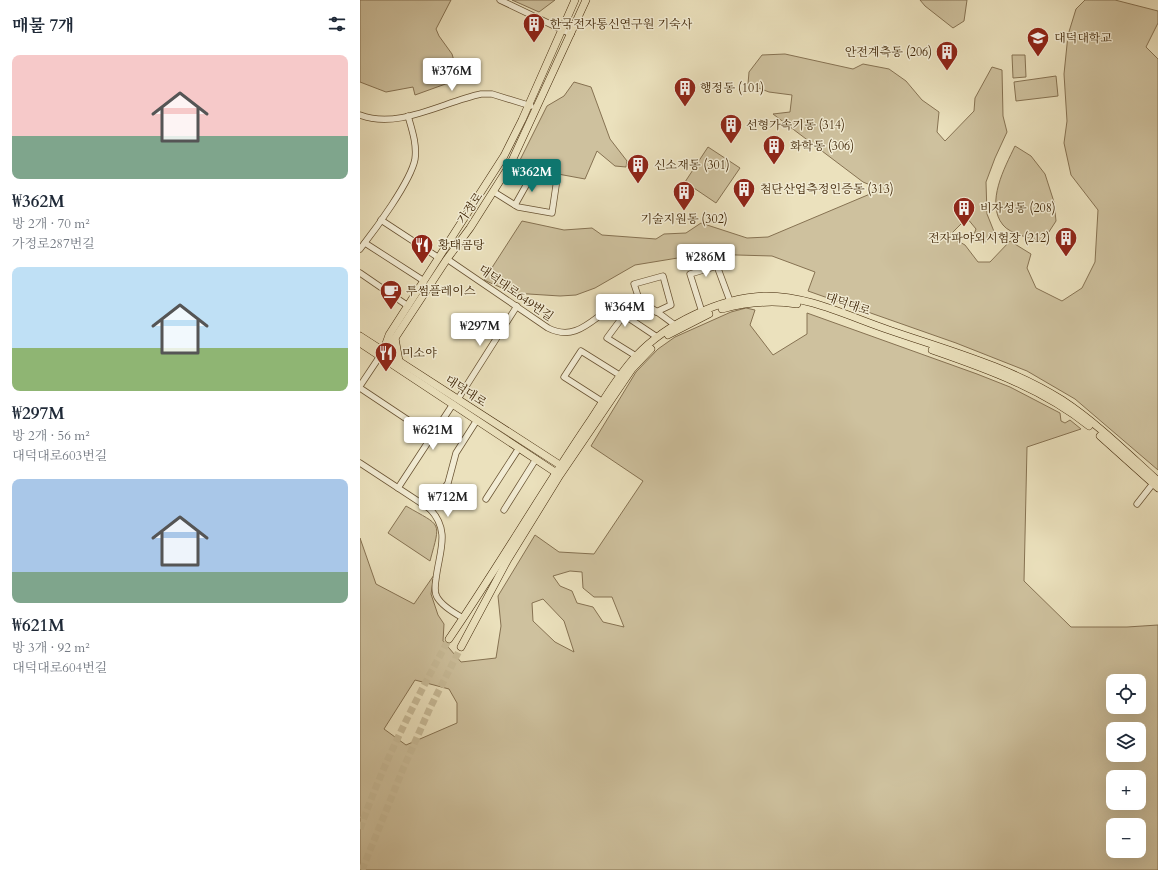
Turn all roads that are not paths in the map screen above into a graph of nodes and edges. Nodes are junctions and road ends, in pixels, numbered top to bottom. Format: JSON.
{"nodes":[{"id":1,"x":500,"y":0,"type":"edge"},
{"id":2,"x":575,"y":0,"type":"edge"},
{"id":3,"x":586,"y":0,"type":"edge"},
{"id":4,"x":562,"y":28,"type":"junction"},
{"id":5,"x":571,"y":34,"type":"junction"},
{"id":6,"x":528,"y":105,"type":"junction"},
{"id":7,"x":537,"y":109,"type":"junction"},
{"id":8,"x":360,"y":114,"type":"edge"},
{"id":9,"x":408,"y":116,"type":"junction"},
{"id":10,"x":510,"y":165,"type":"junction"},
{"id":11,"x":533,"y":173,"type":"junction"},
{"id":12,"x":494,"y":192,"type":"junction"},
{"id":13,"x":515,"y":205,"type":"junction"},
{"id":14,"x":381,"y":220,"type":"junction"},
{"id":15,"x":365,"y":243,"type":"junction"},
{"id":16,"x":360,"y":249,"type":"edge"},
{"id":17,"x":439,"y":258,"type":"junction"},
{"id":18,"x":447,"y":259,"type":"junction"},
{"id":19,"x":360,"y":273,"type":"edge"},
{"id":20,"x":424,"y":281,"type":"junction"},
{"id":21,"x":730,"y":301,"type":"junction"},
{"id":22,"x":640,"y":302,"type":"junction"},
{"id":23,"x":622,"y":303,"type":"junction"},
{"id":24,"x":408,"y":306,"type":"junction"},
{"id":25,"x":517,"y":306,"type":"junction"},
{"id":26,"x":656,"y":312,"type":"junction"},
{"id":27,"x":702,"y":312,"type":"junction"},
{"id":28,"x":624,"y":314,"type":"junction"},
{"id":29,"x":675,"y":325,"type":"junction"},
{"id":30,"x":360,"y":336,"type":"edge"},
{"id":31,"x":657,"y":337,"type":"junction"},
{"id":32,"x":396,"y":338,"type":"junction"},
{"id":33,"x":360,"y":343,"type":"edge"},
{"id":34,"x":382,"y":354,"type":"junction"},
{"id":35,"x":636,"y":356,"type":"junction"},
{"id":36,"x":399,"y":361,"type":"junction"},
{"id":37,"x":621,"y":376,"type":"junction"},
{"id":38,"x":360,"y":387,"type":"edge"},
{"id":39,"x":455,"y":402,"type":"junction"},
{"id":40,"x":603,"y":402,"type":"junction"},
{"id":41,"x":477,"y":420,"type":"junction"},
{"id":42,"x":411,"y":422,"type":"dead end"},
{"id":43,"x":519,"y":448,"type":"junction"},
{"id":44,"x":536,"y":459,"type":"junction"},
{"id":45,"x":360,"y":463,"type":"edge"},
{"id":46,"x":562,"y":467,"type":"junction"},
{"id":47,"x":558,"y":474,"type":"junction"},
{"id":48,"x":1157,"y":483,"type":"edge"},
{"id":49,"x":398,"y":488,"type":"junction"},
{"id":50,"x":486,"y":499,"type":"dead end"},
{"id":51,"x":1137,"y":504,"type":"dead end"},
{"id":52,"x":430,"y":509,"type":"junction"},
{"id":53,"x":504,"y":510,"type":"dead end"},
{"id":54,"x":463,"y":618,"type":"junction"},
{"id":55,"x":449,"y":639,"type":"tunnel mouth"},
{"id":56,"x":461,"y":647,"type":"tunnel mouth"}],
"edges":[{"from":1,"to":4,"type":"street"},
{"from":2,"to":4,"type":"main road","name":"가정로"},
{"from":3,"to":5,"type":"main road","name":"가정로"},
{"from":4,"to":5,"type":"street"},
{"from":4,"to":6,"type":"main road","name":"가정로"},
{"from":5,"to":7,"type":"main road","name":"가정로"},
{"from":6,"to":7,"type":"street"},
{"from":6,"to":9,"type":"street"},
{"from":6,"to":17,"type":"main road","name":"가정로"},
{"from":7,"to":10,"type":"main road","name":"가정로"},
{"from":8,"to":9,"type":"street"},
{"from":9,"to":14,"type":"street"},
{"from":10,"to":11,"type":"street"},
{"from":10,"to":12,"type":"main road","name":"가정로"},
{"from":11,"to":13,"type":"street"},
{"from":11,"to":13,"type":"street"},
{"from":12,"to":13,"type":"street"},
{"from":12,"to":18,"type":"main road","name":"가정로"},
{"from":14,"to":15,"type":"street"},
{"from":14,"to":17,"type":"street"},
{"from":15,"to":16,"type":"street"},
{"from":15,"to":20,"type":"street"},
{"from":17,"to":20,"type":"main road","name":"가정로"},
{"from":18,"to":25,"type":"street","name":"대덕대로649번길"},
{"from":18,"to":32,"type":"main road","name":"가정로"},
{"from":19,"to":24,"type":"street"},
{"from":20,"to":24,"type":"main road","name":"가정로"},
{"from":21,"to":27,"type":"main road","name":"대덕대로"},
{"from":21,"to":27,"type":"street"},
{"from":21,"to":48,"type":"main road","name":"대덕대로"},
{"from":22,"to":23,"type":"street","name":"대덕대로649번길"},
{"from":22,"to":26,"type":"street"},
{"from":22,"to":26,"type":"street"},
{"from":23,"to":25,"type":"street","name":"대덕대로649번길"},
{"from":23,"to":28,"type":"street"},
{"from":24,"to":34,"type":"main road","name":"가정로"},
{"from":25,"to":39,"type":"street"},
{"from":26,"to":29,"type":"street"},
{"from":27,"to":29,"type":"main road","name":"대덕대로"},
{"from":28,"to":31,"type":"street"},
{"from":28,"to":35,"type":"street"},
{"from":29,"to":31,"type":"main road","name":"대덕대로"},
{"from":30,"to":34,"type":"main road","name":"대덕대로"},
{"from":31,"to":35,"type":"main road","name":"대덕대로"},
{"from":32,"to":34,"type":"main road","name":"가정로"},
{"from":32,"to":36,"type":"main road"},
{"from":33,"to":34,"type":"main road","name":"대덕대로"},
{"from":34,"to":36,"type":"main road","name":"대덕대로"},
{"from":34,"to":38,"type":"street"},
{"from":34,"to":39,"type":"main road","name":"대덕대로"},
{"from":35,"to":37,"type":"main road","name":"대덕대로"},
{"from":36,"to":39,"type":"main road","name":"대덕대로"},
{"from":37,"to":40,"type":"main road","name":"대덕대로"},
{"from":37,"to":40,"type":"street"},
{"from":38,"to":42,"type":"street"},
{"from":39,"to":41,"type":"main road","name":"대덕대로"},
{"from":39,"to":46,"type":"main road","name":"대덕대로"},
{"from":39,"to":49,"type":"street"},
{"from":40,"to":46,"type":"main road","name":"대덕대로"},
{"from":41,"to":43,"type":"main road","name":"대덕대로"},
{"from":41,"to":52,"type":"street"},
{"from":43,"to":44,"type":"main road","name":"대덕대로"},
{"from":43,"to":50,"type":"street"},
{"from":44,"to":47,"type":"main road","name":"대덕대로"},
{"from":44,"to":53,"type":"street"},
{"from":45,"to":49,"type":"street"},
{"from":46,"to":47,"type":"main road","name":"대덕대로"},
{"from":46,"to":48,"type":"main road","name":"대덕대로"},
{"from":47,"to":54,"type":"main road"},
{"from":47,"to":56,"type":"main road"},
{"from":48,"to":51,"type":"street"},
{"from":49,"to":52,"type":"street"},
{"from":52,"to":54,"type":"street"},
{"from":54,"to":55,"type":"main road"}]}
